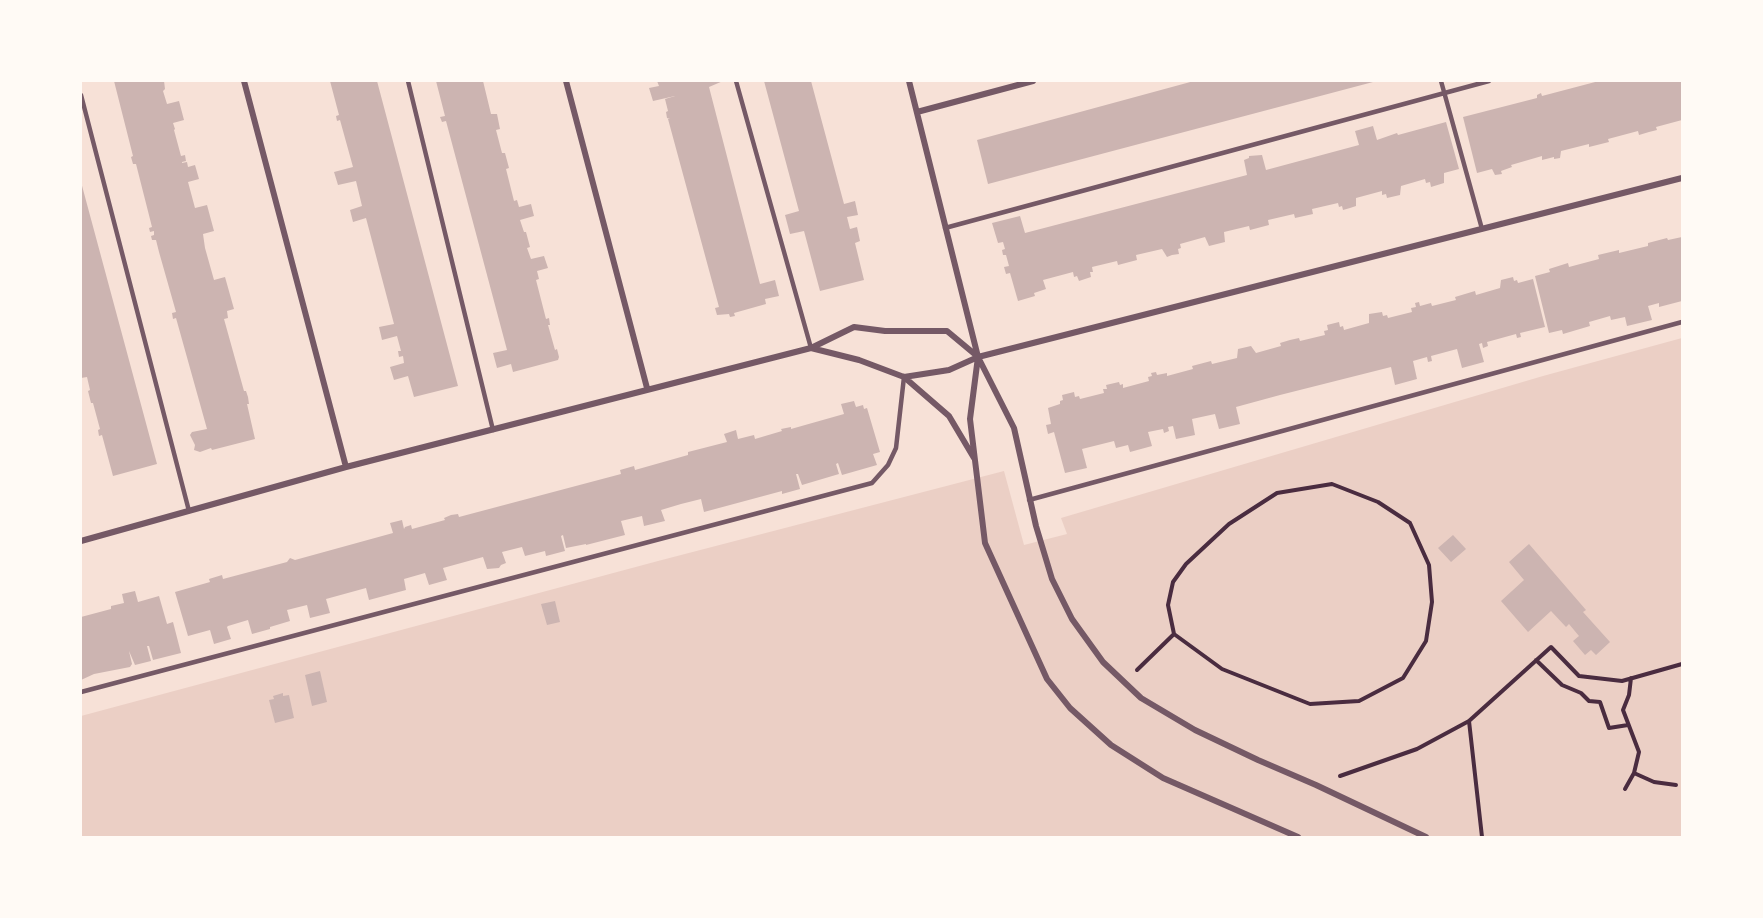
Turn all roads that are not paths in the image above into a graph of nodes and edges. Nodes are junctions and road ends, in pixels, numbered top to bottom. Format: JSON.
{"nodes":[{"id":1,"x":244,"y":81,"type":"edge"},
{"id":2,"x":408,"y":81,"type":"edge"},
{"id":3,"x":566,"y":81,"type":"edge"},
{"id":4,"x":736,"y":81,"type":"edge"},
{"id":5,"x":909,"y":81,"type":"edge"},
{"id":6,"x":1033,"y":81,"type":"edge"},
{"id":7,"x":1441,"y":81,"type":"edge"},
{"id":8,"x":1489,"y":81,"type":"edge"},
{"id":9,"x":1444,"y":93,"type":"junction"},
{"id":10,"x":81,"y":95,"type":"edge"},
{"id":11,"x":917,"y":112,"type":"junction"},
{"id":12,"x":1682,"y":178,"type":"edge"},
{"id":13,"x":945,"y":228,"type":"junction"},
{"id":14,"x":1482,"y":229,"type":"junction"},
{"id":15,"x":1682,"y":322,"type":"edge"},
{"id":16,"x":811,"y":348,"type":"junction"},
{"id":17,"x":978,"y":357,"type":"junction"},
{"id":18,"x":904,"y":378,"type":"junction"},
{"id":19,"x":647,"y":388,"type":"junction"},
{"id":20,"x":493,"y":430,"type":"junction"},
{"id":21,"x":975,"y":460,"type":"junction"},
{"id":22,"x":346,"y":467,"type":"junction"},
{"id":23,"x":1029,"y":500,"type":"junction"},
{"id":24,"x":189,"y":511,"type":"junction"},
{"id":25,"x":81,"y":541,"type":"edge"},
{"id":26,"x":81,"y":692,"type":"edge"},
{"id":27,"x":1298,"y":837,"type":"edge"},
{"id":28,"x":1426,"y":837,"type":"edge"}],
"edges":[{"from":1,"to":22,"type":"street"},
{"from":2,"to":20,"type":"lane"},
{"from":3,"to":19,"type":"street"},
{"from":4,"to":16,"type":"lane"},
{"from":5,"to":11,"type":"street"},
{"from":6,"to":11,"type":"street"},
{"from":7,"to":9,"type":"lane"},
{"from":8,"to":9,"type":"lane"},
{"from":9,"to":13,"type":"lane"},
{"from":9,"to":14,"type":"lane"},
{"from":10,"to":24,"type":"lane"},
{"from":11,"to":13,"type":"street"},
{"from":12,"to":14,"type":"street"},
{"from":13,"to":17,"type":"street"},
{"from":14,"to":17,"type":"street"},
{"from":15,"to":23,"type":"lane"},
{"from":16,"to":17,"type":"street"},
{"from":16,"to":18,"type":"street"},
{"from":16,"to":19,"type":"street"},
{"from":17,"to":18,"type":"street"},
{"from":17,"to":21,"type":"street"},
{"from":17,"to":23,"type":"street"},
{"from":18,"to":21,"type":"street"},
{"from":18,"to":26,"type":"lane"},
{"from":19,"to":20,"type":"street"},
{"from":20,"to":22,"type":"street"},
{"from":21,"to":27,"type":"street"},
{"from":22,"to":24,"type":"street"},
{"from":23,"to":28,"type":"street"},
{"from":24,"to":25,"type":"street"}]}
